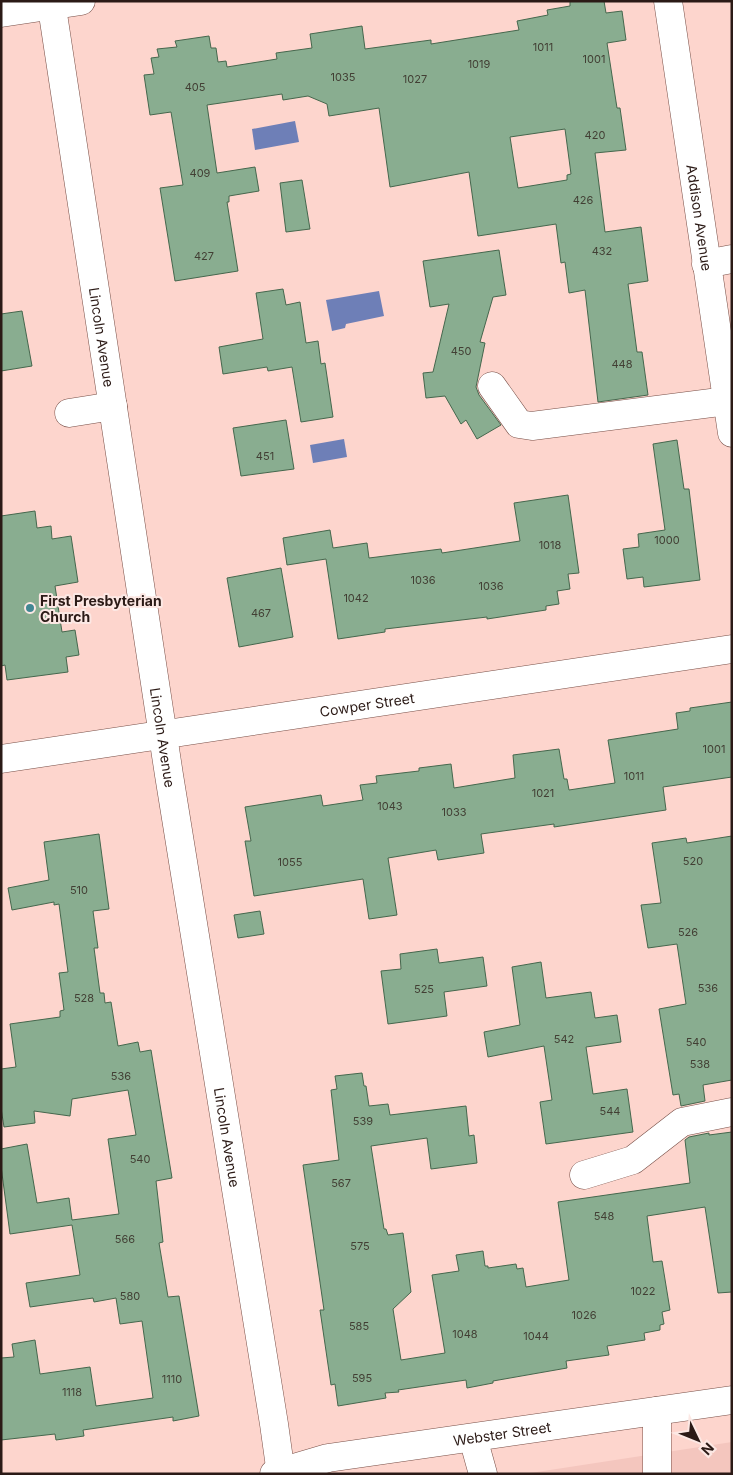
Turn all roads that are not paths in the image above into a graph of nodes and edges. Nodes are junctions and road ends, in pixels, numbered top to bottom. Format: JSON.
{"nodes":[{"id":1,"x":81,"y":1,"type":"edge"},
{"id":2,"x":668,"y":1,"type":"edge"},
{"id":3,"x":52,"y":4,"type":"edge"},
{"id":4,"x":1,"y":13,"type":"edge"},
{"id":5,"x":719,"y":262,"type":"edge"},
{"id":6,"x":492,"y":386,"type":"dead end"},
{"id":7,"x":727,"y":402,"type":"junction"},
{"id":8,"x":113,"y":406,"type":"junction"},
{"id":9,"x":69,"y":413,"type":"dead end"},
{"id":10,"x":732,"y":433,"type":"edge"},
{"id":11,"x":732,"y":649,"type":"edge"},
{"id":12,"x":163,"y":734,"type":"junction"},
{"id":13,"x":1,"y":759,"type":"edge"},
{"id":14,"x":732,"y":1112,"type":"edge"},
{"id":15,"x":584,"y":1175,"type":"dead end"},
{"id":16,"x":732,"y":1400,"type":"edge"},
{"id":17,"x":657,"y":1411,"type":"junction"},
{"id":18,"x":473,"y":1438,"type":"junction"},
{"id":19,"x":278,"y":1473,"type":"edge"},
{"id":20,"x":483,"y":1474,"type":"edge"},
{"id":21,"x":657,"y":1474,"type":"edge"}],
"edges":[{"from":1,"to":3,"type":"street"},
{"from":2,"to":5,"type":"street","name":"Addison Avenue"},
{"from":3,"to":4,"type":"street"},
{"from":3,"to":8,"type":"street","name":"Lincoln Avenue"},
{"from":5,"to":7,"type":"street","name":"Addison Avenue"},
{"from":6,"to":7,"type":"street"},
{"from":7,"to":10,"type":"street","name":"Addison Avenue"},
{"from":8,"to":9,"type":"street"},
{"from":8,"to":12,"type":"street","name":"Lincoln Avenue"},
{"from":11,"to":12,"type":"street","name":"Cowper Street"},
{"from":12,"to":13,"type":"street","name":"Cowper Street"},
{"from":12,"to":19,"type":"street","name":"Lincoln Avenue"},
{"from":14,"to":15,"type":"street"},
{"from":16,"to":17,"type":"street","name":"Webster Street"},
{"from":17,"to":18,"type":"street","name":"Webster Street"},
{"from":17,"to":21,"type":"street"},
{"from":18,"to":19,"type":"street","name":"Webster Street"},
{"from":18,"to":20,"type":"street"}]}
